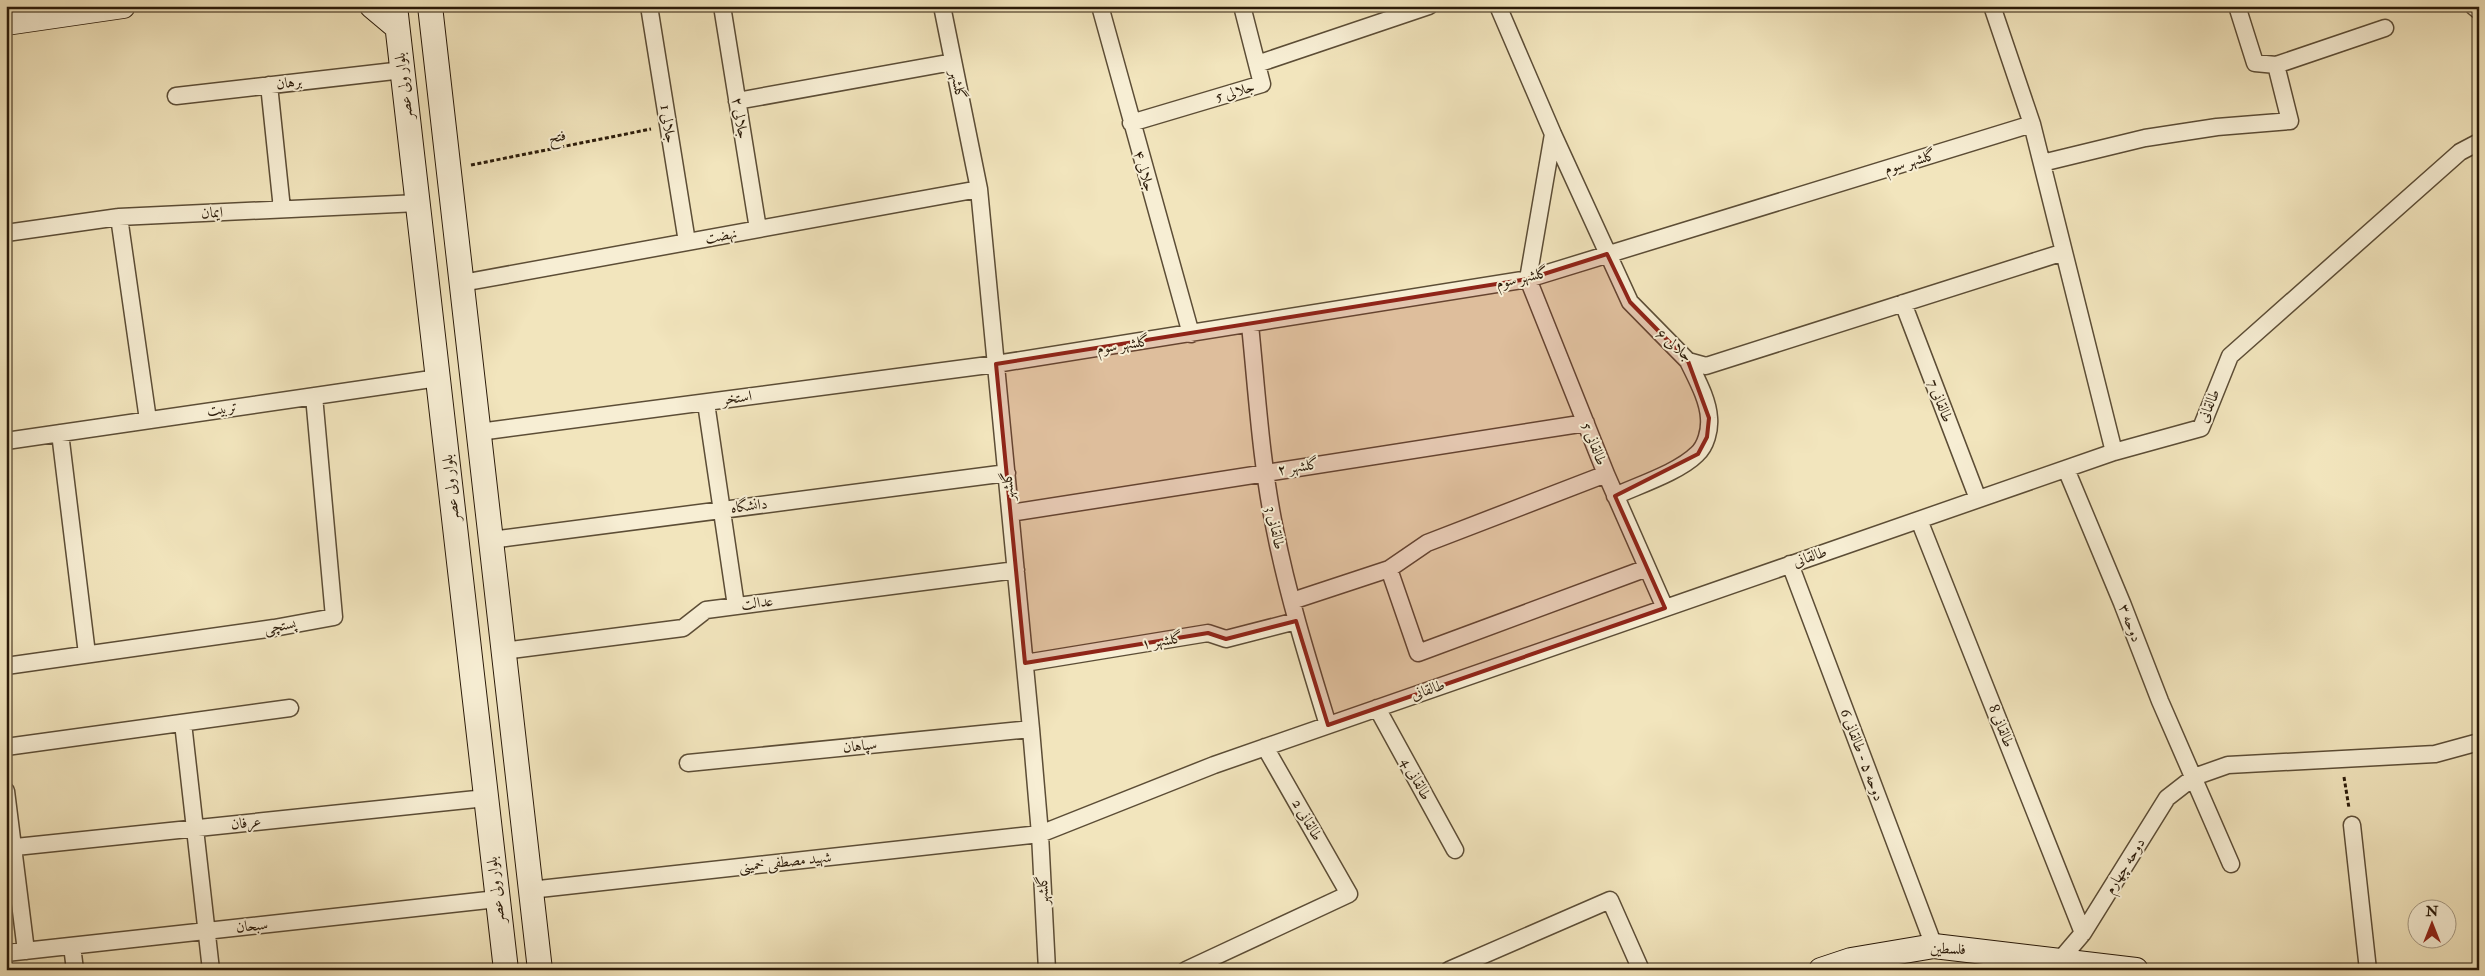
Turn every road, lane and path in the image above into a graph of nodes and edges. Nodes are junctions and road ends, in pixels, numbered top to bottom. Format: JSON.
{"nodes":[{"id":1,"x":123,"y":6,"type":"edge"},
{"id":2,"x":372,"y":6,"type":"edge"},
{"id":3,"x":446,"y":6,"type":"edge"},
{"id":4,"x":649,"y":6,"type":"edge"},
{"id":5,"x":722,"y":6,"type":"edge"},
{"id":6,"x":942,"y":6,"type":"edge"},
{"id":7,"x":1100,"y":6,"type":"edge"},
{"id":8,"x":1242,"y":6,"type":"edge"},
{"id":9,"x":1429,"y":6,"type":"edge"},
{"id":10,"x":1498,"y":6,"type":"edge"},
{"id":11,"x":1992,"y":6,"type":"edge"},
{"id":12,"x":2237,"y":6,"type":"edge"},
{"id":13,"x":2473,"y":6,"type":"edge"},
{"id":14,"x":2479,"y":11,"type":"edge"},
{"id":15,"x":396,"y":16,"type":"edge"},
{"id":16,"x":432,"y":17,"type":"edge"},
{"id":17,"x":6,"y":23,"type":"edge"},
{"id":18,"x":2385,"y":28,"type":"dead end"},
{"id":19,"x":953,"y":62,"type":"junction"},
{"id":20,"x":1257,"y":64,"type":"junction"},
{"id":21,"x":2276,"y":65,"type":"junction"},
{"id":22,"x":403,"y":70,"type":"junction"},
{"id":23,"x":269,"y":85,"type":"junction"},
{"id":24,"x":176,"y":96,"type":"dead end"},
{"id":25,"x":738,"y":101,"type":"junction"},
{"id":26,"x":1130,"y":123,"type":"junction"},
{"id":27,"x":2032,"y":124,"type":"junction"},
{"id":28,"x":668,"y":126,"type":"junction"},
{"id":29,"x":1553,"y":134,"type":"junction"},
{"id":30,"x":2479,"y":142,"type":"edge"},
{"id":31,"x":2042,"y":163,"type":"junction"},
{"id":32,"x":449,"y":170,"type":"junction"},
{"id":33,"x":980,"y":189,"type":"junction"},
{"id":34,"x":418,"y":203,"type":"junction"},
{"id":35,"x":282,"y":210,"type":"junction"},
{"id":36,"x":119,"y":217,"type":"junction"},
{"id":37,"x":758,"y":229,"type":"junction"},
{"id":38,"x":6,"y":233,"type":"edge"},
{"id":39,"x":687,"y":242,"type":"junction"},
{"id":40,"x":2064,"y":252,"type":"junction"},
{"id":41,"x":1607,"y":254,"type":"junction"},
{"id":42,"x":1528,"y":279,"type":"junction"},
{"id":43,"x":462,"y":283,"type":"junction"},
{"id":44,"x":1903,"y":303,"type":"junction"},
{"id":45,"x":1250,"y":325,"type":"junction"},
{"id":46,"x":1191,"y":334,"type":"junction"},
{"id":47,"x":1688,"y":361,"type":"junction"},
{"id":48,"x":996,"y":364,"type":"junction"},
{"id":49,"x":438,"y":378,"type":"junction"},
{"id":50,"x":314,"y":396,"type":"junction"},
{"id":51,"x":706,"y":402,"type":"junction"},
{"id":52,"x":148,"y":420,"type":"junction"},
{"id":53,"x":1586,"y":423,"type":"junction"},
{"id":54,"x":479,"y":432,"type":"junction"},
{"id":55,"x":60,"y":433,"type":"junction"},
{"id":56,"x":6,"y":441,"type":"edge"},
{"id":57,"x":2114,"y":452,"type":"junction"},
{"id":58,"x":2066,"y":468,"type":"junction"},
{"id":59,"x":1264,"y":472,"type":"junction"},
{"id":60,"x":1007,"y":473,"type":"junction"},
{"id":61,"x":1606,"y":474,"type":"junction"},
{"id":62,"x":1615,"y":496,"type":"junction"},
{"id":63,"x":1978,"y":499,"type":"junction"},
{"id":64,"x":722,"y":510,"type":"junction"},
{"id":65,"x":1011,"y":513,"type":"junction"},
{"id":66,"x":1919,"y":520,"type":"junction"},
{"id":67,"x":491,"y":540,"type":"junction"},
{"id":68,"x":1790,"y":564,"type":"junction"},
{"id":69,"x":1647,"y":568,"type":"junction"},
{"id":70,"x":1389,"y":569,"type":"junction"},
{"id":71,"x":1016,"y":570,"type":"junction"},
{"id":72,"x":1292,"y":601,"type":"junction"},
{"id":73,"x":736,"y":606,"type":"junction"},
{"id":74,"x":1665,"y":608,"type":"junction"},
{"id":75,"x":1296,"y":621,"type":"junction"},
{"id":76,"x":503,"y":651,"type":"junction"},
{"id":77,"x":87,"y":654,"type":"junction"},
{"id":78,"x":1025,"y":663,"type":"junction"},
{"id":79,"x":6,"y":666,"type":"edge"},
{"id":80,"x":290,"y":708,"type":"dead end"},
{"id":81,"x":1377,"y":708,"type":"junction"},
{"id":82,"x":184,"y":723,"type":"junction"},
{"id":83,"x":1328,"y":725,"type":"junction"},
{"id":84,"x":1031,"y":729,"type":"junction"},
{"id":85,"x":2479,"y":742,"type":"edge"},
{"id":86,"x":6,"y":747,"type":"edge"},
{"id":87,"x":1265,"y":747,"type":"junction"},
{"id":88,"x":2341,"y":759,"type":"junction"},
{"id":89,"x":688,"y":764,"type":"dead end"},
{"id":90,"x":2194,"y":777,"type":"junction"},
{"id":91,"x":6,"y":791,"type":"edge"},
{"id":92,"x":486,"y":798,"type":"junction"},
{"id":93,"x":2352,"y":825,"type":"joint"},
{"id":94,"x":195,"y":828,"type":"junction"},
{"id":95,"x":1040,"y":834,"type":"junction"},
{"id":96,"x":10,"y":848,"type":"edge"},
{"id":97,"x":1455,"y":850,"type":"dead end"},
{"id":98,"x":2231,"y":864,"type":"dead end"},
{"id":99,"x":530,"y":890,"type":"junction"},
{"id":100,"x":497,"y":899,"type":"junction"},
{"id":101,"x":206,"y":931,"type":"junction"},
{"id":102,"x":2083,"y":933,"type":"junction"},
{"id":103,"x":72,"y":946,"type":"junction"},
{"id":104,"x":1934,"y":946,"type":"junction"},
{"id":105,"x":26,"y":951,"type":"junction"},
{"id":106,"x":6,"y":953,"type":"edge"},
{"id":107,"x":2060,"y":960,"type":"junction"},
{"id":108,"x":1995,"y":961,"type":"edge"},
{"id":109,"x":75,"y":970,"type":"edge"},
{"id":110,"x":210,"y":970,"type":"edge"},
{"id":111,"x":506,"y":970,"type":"edge"},
{"id":112,"x":540,"y":970,"type":"edge"},
{"id":113,"x":1047,"y":970,"type":"edge"},
{"id":114,"x":1186,"y":970,"type":"edge"},
{"id":115,"x":1449,"y":970,"type":"edge"},
{"id":116,"x":1641,"y":970,"type":"edge"},
{"id":117,"x":1821,"y":970,"type":"edge"},
{"id":118,"x":2136,"y":970,"type":"edge"},
{"id":119,"x":2368,"y":970,"type":"edge"}],
"edges":[{"from":1,"to":17,"type":"main road"},
{"from":2,"to":15,"type":"main road"},
{"from":3,"to":16,"type":"main road"},
{"from":4,"to":28,"type":"street","name":"جلالی 1"},
{"from":5,"to":25,"type":"street","name":"جلالی ۲"},
{"from":6,"to":19,"type":"street","name":"گلشهر"},
{"from":7,"to":26,"type":"street","name":"جلالی ۴"},
{"from":8,"to":20,"type":"street","name":"جلالی 5"},
{"from":9,"to":20,"type":"street"},
{"from":10,"to":29,"type":"street","name":"جلالی ۶"},
{"from":11,"to":27,"type":"street"},
{"from":12,"to":21,"type":"street"},
{"from":13,"to":14,"type":"street"},
{"from":15,"to":22,"type":"main road","name":"بلوار ولی عصر"},
{"from":16,"to":32,"type":"main road"},
{"from":18,"to":21,"type":"street"},
{"from":19,"to":25,"type":"street"},
{"from":19,"to":33,"type":"street","name":"گلشهر"},
{"from":20,"to":26,"type":"street","name":"جلالی 5"},
{"from":21,"to":31,"type":"street"},
{"from":22,"to":23,"type":"street","name":"برهان"},
{"from":22,"to":34,"type":"main road","name":"بلوار ولی عصر"},
{"from":23,"to":24,"type":"street","name":"برهان"},
{"from":23,"to":35,"type":"street"},
{"from":25,"to":37,"type":"street","name":"جلالی ۲"},
{"from":26,"to":46,"type":"street","name":"جلالی ۴"},
{"from":27,"to":31,"type":"street"},
{"from":27,"to":41,"type":"street","name":"گلشهر سوم"},
{"from":28,"to":32,"type":"path","name":"فتح"},
{"from":28,"to":39,"type":"street","name":"جلالی 1"},
{"from":29,"to":41,"type":"street","name":"جلالی ۶"},
{"from":29,"to":42,"type":"street"},
{"from":30,"to":57,"type":"street","name":"طالقانی"},
{"from":31,"to":40,"type":"street"},
{"from":32,"to":43,"type":"main road"},
{"from":33,"to":37,"type":"street","name":"نهضت"},
{"from":33,"to":48,"type":"street","name":"گلشهر"},
{"from":34,"to":35,"type":"street","name":"ایمان"},
{"from":34,"to":49,"type":"main road","name":"بلوار ولی عصر"},
{"from":35,"to":36,"type":"street","name":"ایمان"},
{"from":36,"to":38,"type":"street","name":"ایمان"},
{"from":36,"to":52,"type":"street"},
{"from":37,"to":39,"type":"street","name":"نهضت"},
{"from":39,"to":43,"type":"street","name":"نهضت"},
{"from":40,"to":44,"type":"street","name":"جلالی ۶"},
{"from":40,"to":57,"type":"street"},
{"from":41,"to":42,"type":"street","name":"گلشهر سوم"},
{"from":41,"to":47,"type":"street","name":"جلالی ۶"},
{"from":42,"to":45,"type":"street","name":"گلشهر سوم"},
{"from":42,"to":53,"type":"street","name":"طالقانی 5"},
{"from":43,"to":54,"type":"main road"},
{"from":44,"to":47,"type":"street","name":"جلالی ۶"},
{"from":44,"to":63,"type":"street","name":"طالقانی 7"},
{"from":45,"to":46,"type":"street","name":"گلشهر سوم"},
{"from":45,"to":59,"type":"street","name":"طالقانی 3"},
{"from":46,"to":48,"type":"street","name":"گلشهر سوم"},
{"from":47,"to":62,"type":"street"},
{"from":48,"to":51,"type":"street","name":"استخر"},
{"from":48,"to":60,"type":"street","name":"گلشهر"},
{"from":49,"to":50,"type":"street","name":"تربیت"},
{"from":49,"to":92,"type":"main road","name":"بلوار ولی عصر"},
{"from":50,"to":52,"type":"street","name":"تربیت"},
{"from":50,"to":77,"type":"street","name":"پستچی"},
{"from":51,"to":54,"type":"street","name":"استخر"},
{"from":51,"to":64,"type":"street"},
{"from":52,"to":55,"type":"street","name":"تربیت"},
{"from":53,"to":59,"type":"street","name":"گلشهر ۲"},
{"from":53,"to":61,"type":"street","name":"طالقانی 5"},
{"from":54,"to":67,"type":"main road"},
{"from":55,"to":56,"type":"street","name":"تربیت"},
{"from":55,"to":77,"type":"street"},
{"from":57,"to":58,"type":"street","name":"طالقانی"},
{"from":58,"to":63,"type":"street","name":"طالقانی"},
{"from":58,"to":90,"type":"street","name":"دوحه ۳"},
{"from":59,"to":65,"type":"street","name":"گلشهر ۲"},
{"from":59,"to":72,"type":"street","name":"طالقانی 3"},
{"from":60,"to":64,"type":"street","name":"دانشگاه"},
{"from":60,"to":65,"type":"street","name":"گلشهر"},
{"from":61,"to":62,"type":"street","name":"طالقانی 5"},
{"from":61,"to":70,"type":"street"},
{"from":62,"to":69,"type":"street","name":"طالقانی 5"},
{"from":63,"to":66,"type":"street","name":"طالقانی"},
{"from":64,"to":67,"type":"street","name":"دانشگاه"},
{"from":64,"to":73,"type":"street"},
{"from":65,"to":71,"type":"street","name":"گلشهر"},
{"from":66,"to":68,"type":"street","name":"طالقانی"},
{"from":66,"to":102,"type":"street","name":"طالقانی 8"},
{"from":67,"to":76,"type":"main road"},
{"from":68,"to":74,"type":"street","name":"طالقانی"},
{"from":68,"to":104,"type":"street","name":"دوحه ۵ - طالقانی 6"},
{"from":69,"to":70,"type":"street"},
{"from":69,"to":74,"type":"street","name":"طالقانی 5"},
{"from":70,"to":72,"type":"street"},
{"from":71,"to":73,"type":"street","name":"عدالت"},
{"from":71,"to":78,"type":"street","name":"گلشهر"},
{"from":72,"to":75,"type":"street","name":"طالقانی 3"},
{"from":73,"to":76,"type":"street","name":"عدالت"},
{"from":74,"to":81,"type":"street","name":"طالقانی"},
{"from":75,"to":78,"type":"street","name":"گلشهر ۱"},
{"from":75,"to":83,"type":"street","name":"طالقانی 3"},
{"from":76,"to":99,"type":"main road"},
{"from":77,"to":79,"type":"street","name":"پستچی"},
{"from":78,"to":84,"type":"street","name":"گلشهر"},
{"from":80,"to":82,"type":"street"},
{"from":81,"to":83,"type":"street","name":"طالقانی"},
{"from":81,"to":97,"type":"street","name":"طالقانی 4"},
{"from":82,"to":86,"type":"street"},
{"from":82,"to":94,"type":"street"},
{"from":83,"to":87,"type":"street","name":"طالقانی"},
{"from":84,"to":89,"type":"street","name":"سپاهان"},
{"from":84,"to":95,"type":"street","name":"گلشهر"},
{"from":85,"to":88,"type":"street","name":"دوحه چهارم"},
{"from":87,"to":95,"type":"street","name":"طالقانی"},
{"from":87,"to":114,"type":"street","name":"طالقانی 2"},
{"from":88,"to":90,"type":"street","name":"دوحه چهارم"},
{"from":88,"to":93,"type":"path"},
{"from":90,"to":98,"type":"street","name":"دوحه ۳"},
{"from":90,"to":102,"type":"street","name":"دوحه چهارم"},
{"from":91,"to":96,"type":"street"},
{"from":92,"to":94,"type":"street","name":"عرفان"},
{"from":92,"to":100,"type":"main road","name":"بلوار ولی عصر"},
{"from":93,"to":119,"type":"street"},
{"from":94,"to":96,"type":"street","name":"عرفان"},
{"from":94,"to":101,"type":"street"},
{"from":95,"to":99,"type":"street","name":"شهید مصطفی خمینی"},
{"from":95,"to":113,"type":"street","name":"گلشهر"},
{"from":96,"to":105,"type":"street"},
{"from":99,"to":112,"type":"main road"},
{"from":100,"to":101,"type":"street","name":"سبحان"},
{"from":100,"to":111,"type":"main road","name":"بلوار ولی عصر"},
{"from":101,"to":103,"type":"street","name":"سبحان"},
{"from":101,"to":110,"type":"street"},
{"from":102,"to":107,"type":"street","name":"دوحه چهارم"},
{"from":103,"to":105,"type":"street","name":"سبحان"},
{"from":103,"to":109,"type":"street"},
{"from":104,"to":108,"type":"main road","name":"فلسطین"},
{"from":104,"to":117,"type":"main road","name":"فلسطین"},
{"from":105,"to":106,"type":"street","name":"سبحان"},
{"from":107,"to":108,"type":"main road","name":"فلسطین"},
{"from":107,"to":118,"type":"main road","name":"فلسطین"},
{"from":115,"to":116,"type":"street"}]}
